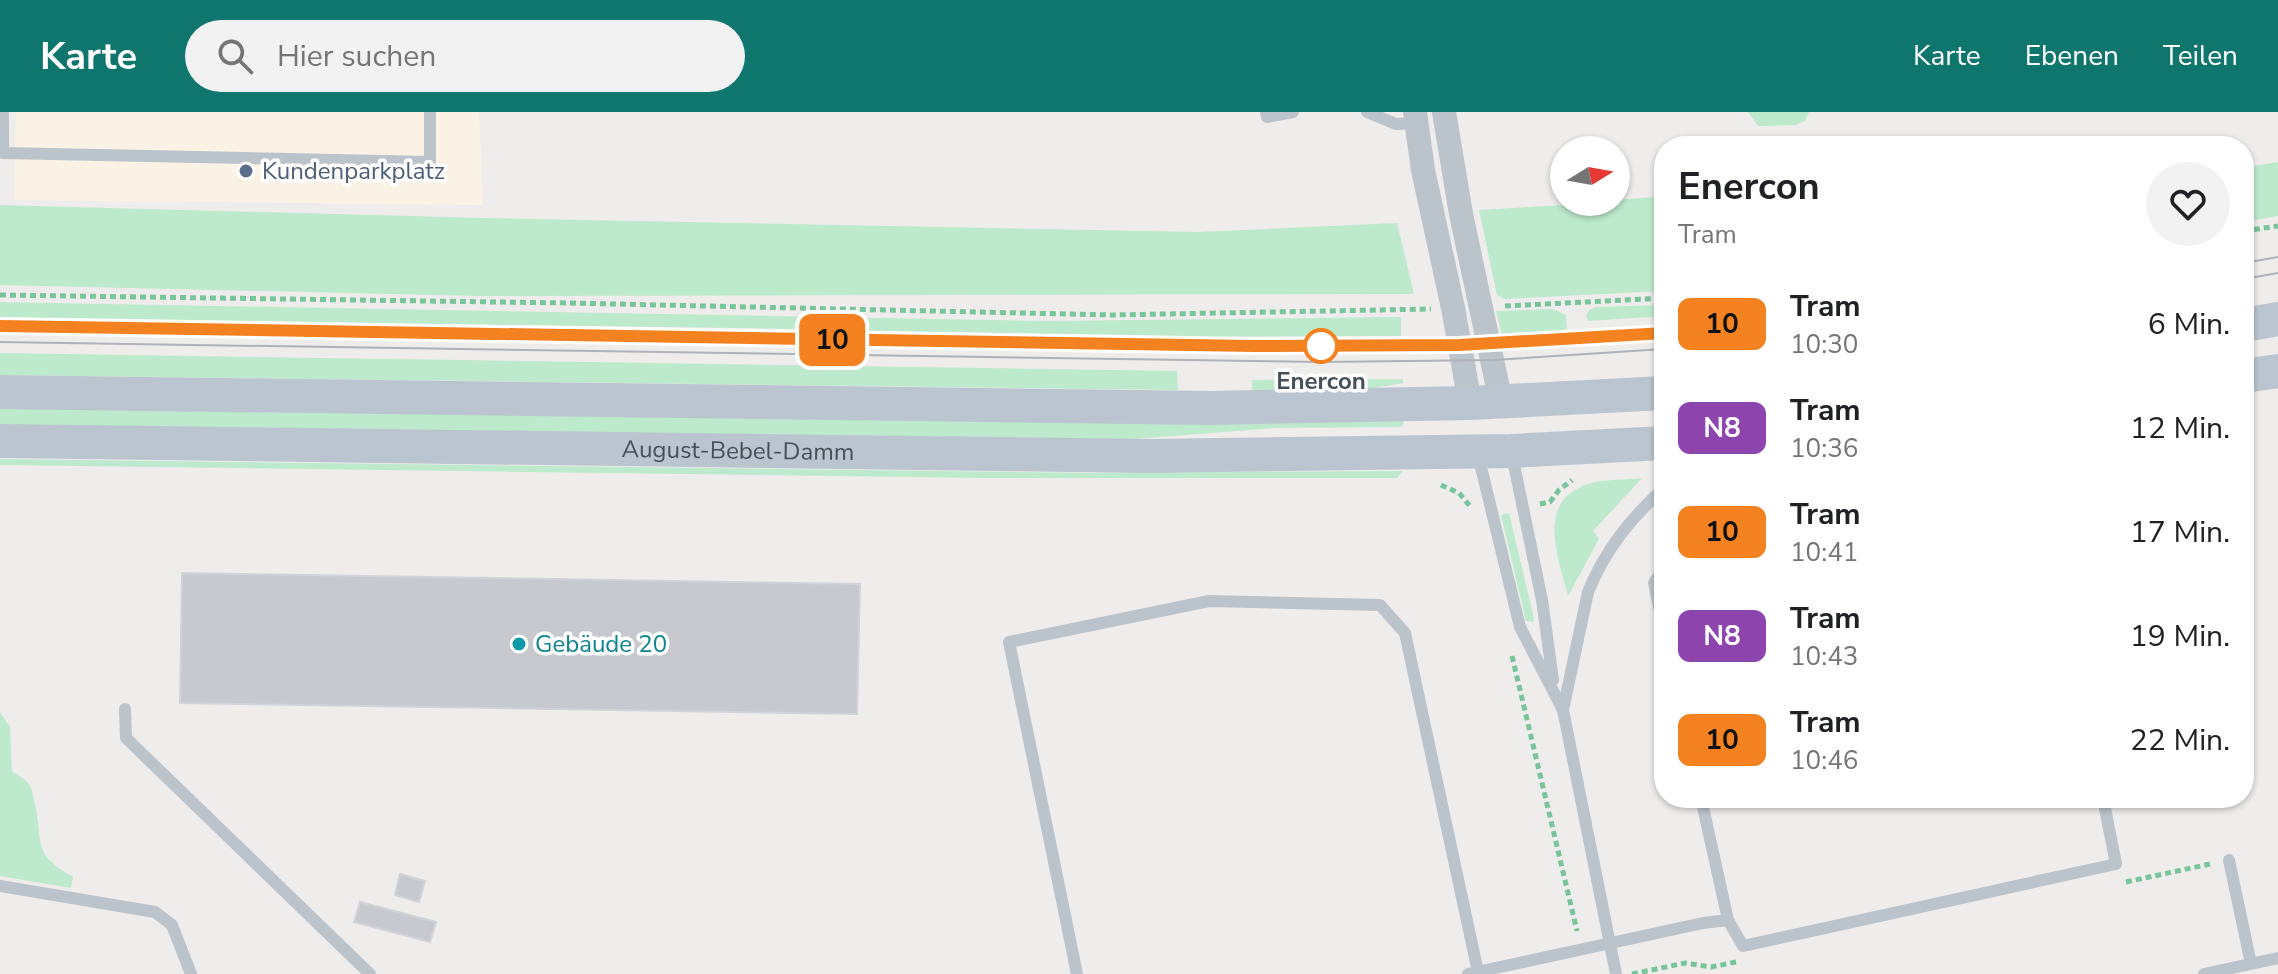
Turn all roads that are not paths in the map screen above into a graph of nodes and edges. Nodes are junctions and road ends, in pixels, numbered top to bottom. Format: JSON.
{"nodes":[{"id":1,"x":3,"y":112,"type":"edge"},
{"id":2,"x":430,"y":112,"type":"edge"},
{"id":3,"x":1266,"y":112,"type":"edge"},
{"id":4,"x":1293,"y":112,"type":"edge"},
{"id":5,"x":1367,"y":112,"type":"edge"},
{"id":6,"x":1444,"y":112,"type":"edge"},
{"id":7,"x":1415,"y":118,"type":"edge"},
{"id":8,"x":2278,"y":319,"type":"edge"},
{"id":9,"x":2254,"y":323,"type":"edge"},
{"id":10,"x":2278,"y":371,"type":"edge"},
{"id":11,"x":2254,"y":375,"type":"edge"},
{"id":12,"x":0,"y":392,"type":"edge"},
{"id":13,"x":1654,"y":394,"type":"edge"},
{"id":14,"x":1485,"y":403,"type":"junction"},
{"id":15,"x":0,"y":441,"type":"edge"},
{"id":16,"x":1654,"y":443,"type":"edge"},
{"id":17,"x":1494,"y":451,"type":"junction"},
{"id":18,"x":1654,"y":498,"type":"edge"},
{"id":19,"x":1554,"y":692,"type":"junction"},
{"id":20,"x":125,"y":709,"type":"dead end"},
{"id":21,"x":1563,"y":710,"type":"junction"},
{"id":22,"x":1703,"y":808,"type":"edge"},
{"id":23,"x":2105,"y":808,"type":"edge"},
{"id":24,"x":2229,"y":860,"type":"dead end"},
{"id":25,"x":0,"y":886,"type":"edge"},
{"id":26,"x":1728,"y":920,"type":"junction"},
{"id":27,"x":1610,"y":942,"type":"junction"},
{"id":28,"x":2278,"y":958,"type":"edge"},
{"id":29,"x":2251,"y":964,"type":"junction"},
{"id":30,"x":1473,"y":973,"type":"edge"},
{"id":31,"x":191,"y":974,"type":"edge"},
{"id":32,"x":370,"y":974,"type":"edge"},
{"id":33,"x":1077,"y":974,"type":"edge"},
{"id":34,"x":1616,"y":974,"type":"edge"},
{"id":35,"x":2204,"y":974,"type":"edge"}],
"edges":[{"from":1,"to":2,"type":"lane"},
{"from":3,"to":4,"type":"lane"},
{"from":5,"to":7,"type":"lane"},
{"from":6,"to":14,"type":"street"},
{"from":7,"to":14,"type":"street"},
{"from":8,"to":9,"type":"main road"},
{"from":10,"to":11,"type":"main road"},
{"from":12,"to":14,"type":"main road","name":"August-Bebel-Damm"},
{"from":13,"to":14,"type":"main road","name":"August-Bebel-Damm"},
{"from":14,"to":17,"type":"main road"},
{"from":15,"to":17,"type":"main road","name":"August-Bebel-Damm"},
{"from":16,"to":17,"type":"main road","name":"August-Bebel-Damm"},
{"from":17,"to":19,"type":"lane"},
{"from":17,"to":19,"type":"lane"},
{"from":18,"to":21,"type":"lane"},
{"from":19,"to":21,"type":"lane"},
{"from":20,"to":32,"type":"lane"},
{"from":21,"to":27,"type":"lane"},
{"from":22,"to":26,"type":"lane"},
{"from":23,"to":26,"type":"lane"},
{"from":24,"to":29,"type":"lane"},
{"from":25,"to":31,"type":"lane"},
{"from":26,"to":27,"type":"lane"},
{"from":27,"to":30,"type":"lane"},
{"from":27,"to":34,"type":"lane"},
{"from":28,"to":29,"type":"lane"},
{"from":29,"to":35,"type":"lane"},
{"from":30,"to":33,"type":"lane"}]}
